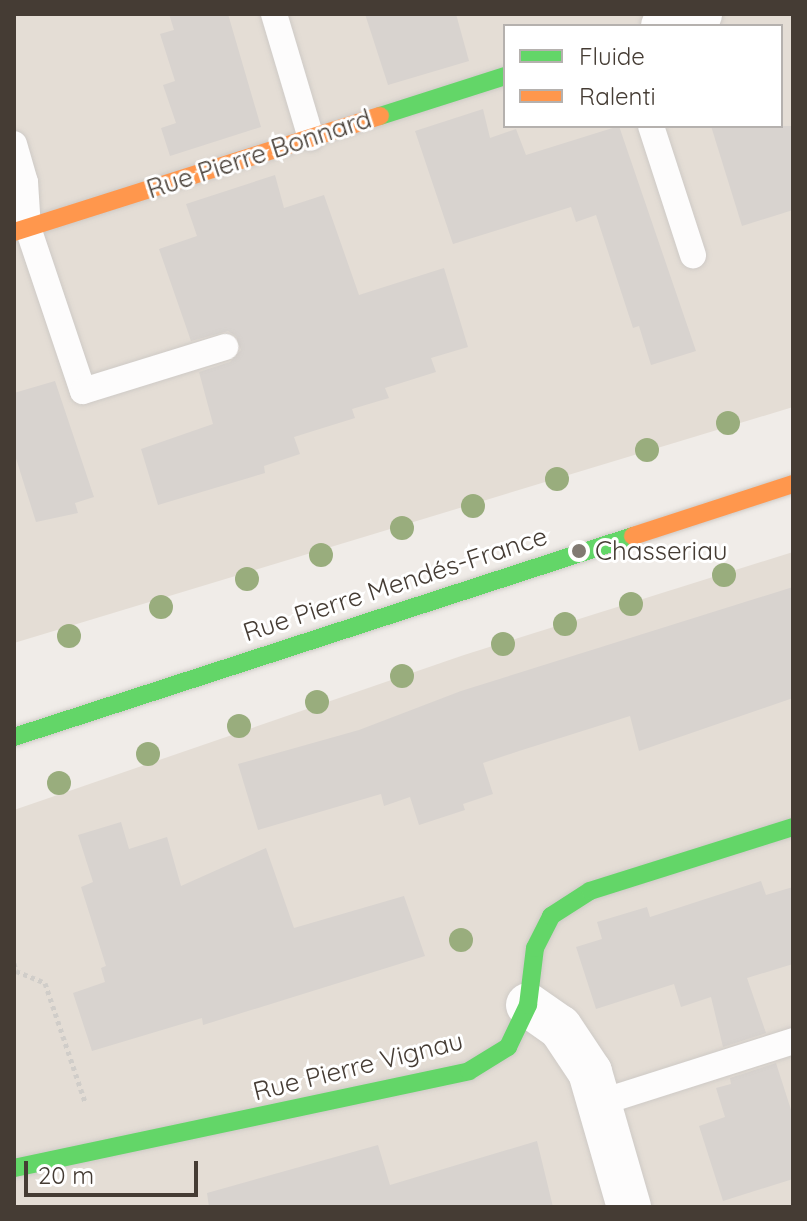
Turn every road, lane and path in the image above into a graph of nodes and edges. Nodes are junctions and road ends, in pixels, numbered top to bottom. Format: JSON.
{"nodes":[{"id":1,"x":274,"y":14,"type":"edge"},
{"id":2,"x":700,"y":14,"type":"edge"},
{"id":3,"x":669,"y":24,"type":"edge"},
{"id":4,"x":503,"y":77,"type":"edge"},
{"id":5,"x":652,"y":128,"type":"edge"},
{"id":6,"x":311,"y":138,"type":"junction"},
{"id":7,"x":14,"y":144,"type":"edge"},
{"id":8,"x":21,"y":230,"type":"edge"},
{"id":9,"x":693,"y":255,"type":"dead end"},
{"id":10,"x":225,"y":347,"type":"dead end"},
{"id":11,"x":793,"y":484,"type":"edge"},
{"id":12,"x":14,"y":737,"type":"edge"},
{"id":13,"x":793,"y":827,"type":"edge"},
{"id":14,"x":14,"y":963,"type":"edge"},
{"id":15,"x":528,"y":1005,"type":"junction"},
{"id":16,"x":793,"y":1041,"type":"edge"},
{"id":17,"x":599,"y":1103,"type":"junction"},
{"id":18,"x":101,"y":1152,"type":"junction"},
{"id":19,"x":14,"y":1168,"type":"edge"},
{"id":20,"x":629,"y":1207,"type":"edge"}],
"edges":[{"from":1,"to":6,"type":"lane"},
{"from":2,"to":3,"type":"street"},
{"from":4,"to":6,"type":"street","name":"Rue Pierre Bonnard"},
{"from":5,"to":9,"type":"lane"},
{"from":6,"to":8,"type":"street","name":"Rue Pierre Bonnard"},
{"from":7,"to":8,"type":"lane"},
{"from":8,"to":10,"type":"lane"},
{"from":11,"to":12,"type":"street","name":"Rue Pierre Mendés-France"},
{"from":13,"to":15,"type":"street","name":"Rue Pierre Vignau"},
{"from":14,"to":18,"type":"path"},
{"from":15,"to":17,"type":"street"},
{"from":15,"to":18,"type":"street","name":"Rue Pierre Vignau"},
{"from":16,"to":17,"type":"lane"},
{"from":17,"to":20,"type":"street"},
{"from":18,"to":19,"type":"street","name":"Rue Pierre Vignau"}]}
